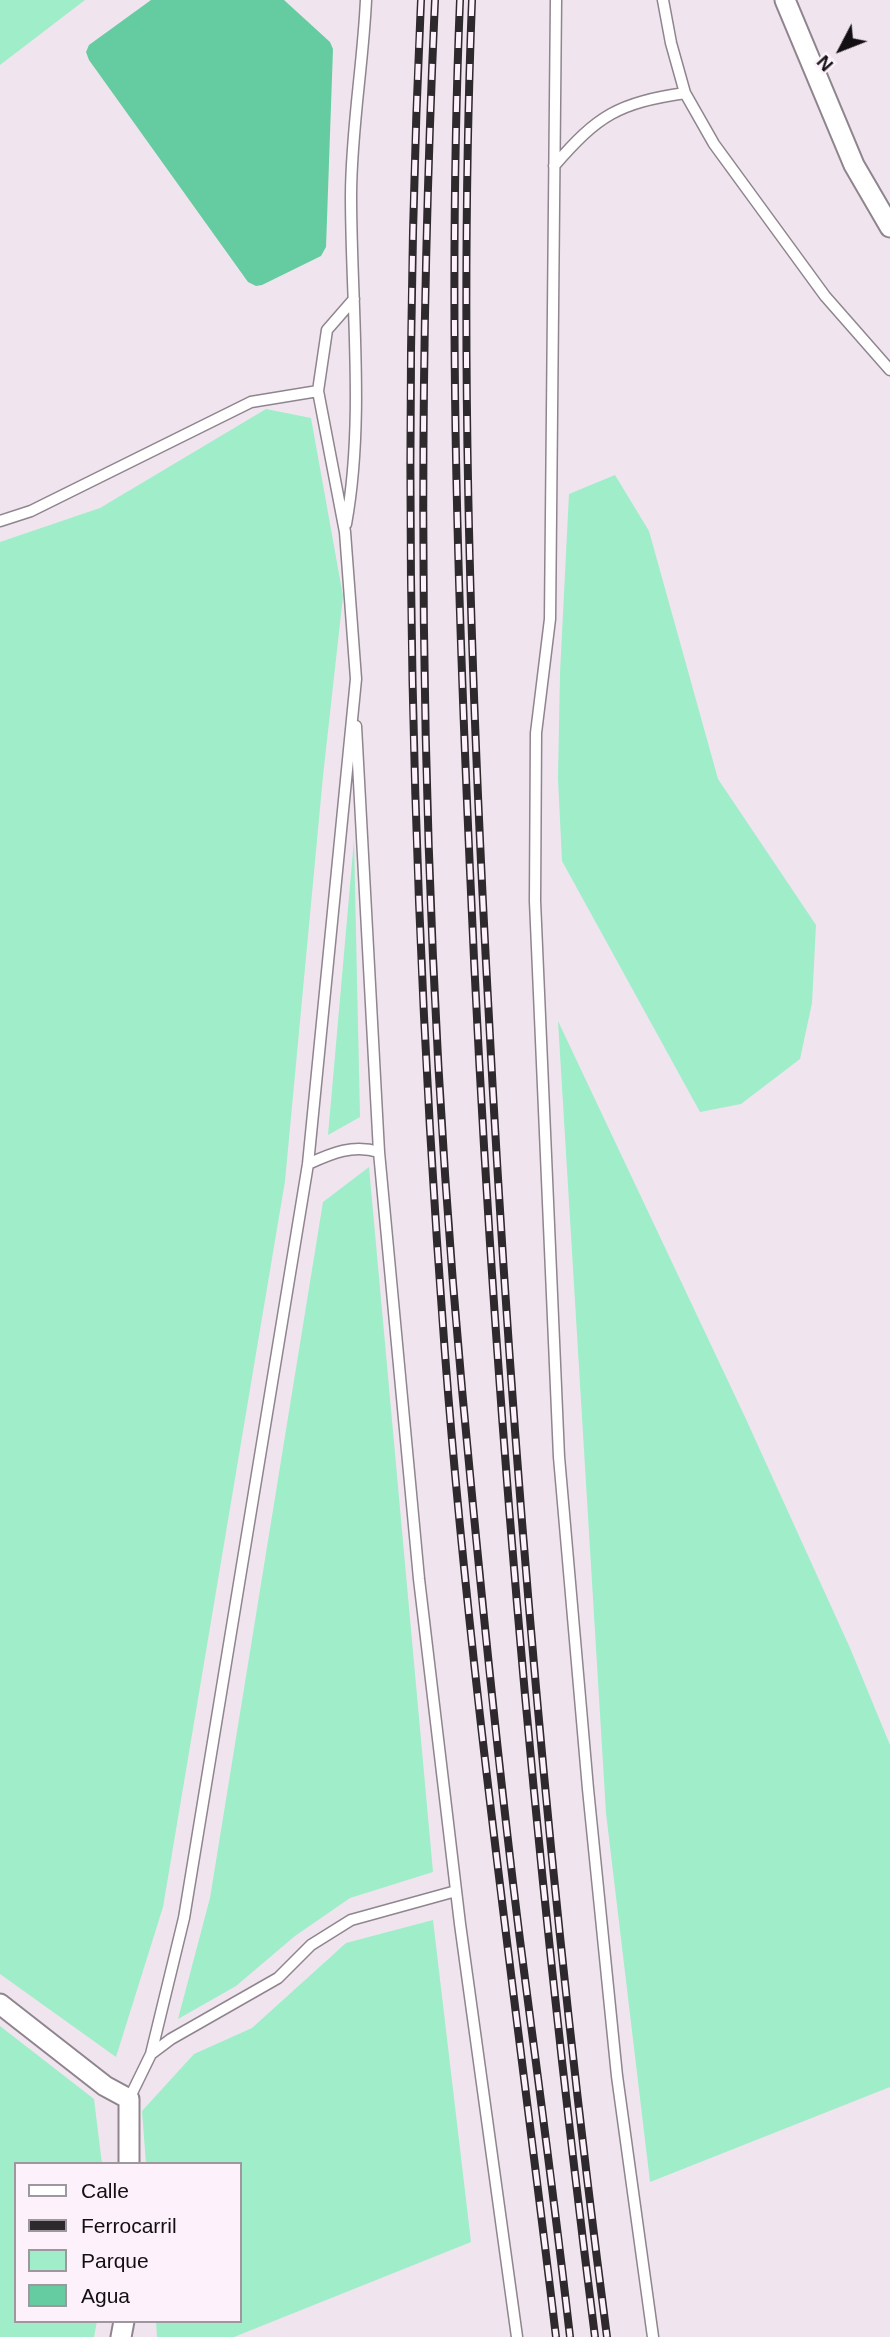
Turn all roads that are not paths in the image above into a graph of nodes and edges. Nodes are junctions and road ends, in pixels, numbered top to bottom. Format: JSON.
{"nodes":[{"id":1,"x":556,"y":0,"type":"edge"},
{"id":2,"x":663,"y":0,"type":"edge"},
{"id":3,"x":785,"y":0,"type":"edge"},
{"id":4,"x":363,"y":2,"type":"edge"},
{"id":5,"x":685,"y":93,"type":"junction"},
{"id":6,"x":554,"y":166,"type":"junction"},
{"id":7,"x":890,"y":227,"type":"edge"},
{"id":8,"x":354,"y":299,"type":"junction"},
{"id":9,"x":890,"y":370,"type":"edge"},
{"id":10,"x":318,"y":391,"type":"junction"},
{"id":11,"x":0,"y":521,"type":"edge"},
{"id":12,"x":345,"y":532,"type":"junction"},
{"id":13,"x":354,"y":688,"type":"junction"},
{"id":14,"x":379,"y":1152,"type":"junction"},
{"id":15,"x":308,"y":1164,"type":"junction"},
{"id":16,"x":456,"y":1891,"type":"junction"},
{"id":17,"x":0,"y":2004,"type":"edge"},
{"id":18,"x":151,"y":2054,"type":"junction"},
{"id":19,"x":130,"y":2099,"type":"junction"},
{"id":20,"x":129,"y":2162,"type":"edge"},
{"id":21,"x":517,"y":2337,"type":"edge"},
{"id":22,"x":653,"y":2337,"type":"edge"}],
"edges":[{"from":1,"to":6,"type":"lane"},
{"from":2,"to":5,"type":"lane"},
{"from":3,"to":7,"type":"street"},
{"from":4,"to":8,"type":"lane"},
{"from":5,"to":6,"type":"lane"},
{"from":5,"to":9,"type":"lane"},
{"from":6,"to":22,"type":"lane"},
{"from":8,"to":10,"type":"lane"},
{"from":8,"to":12,"type":"lane"},
{"from":10,"to":11,"type":"lane"},
{"from":10,"to":12,"type":"lane"},
{"from":12,"to":13,"type":"lane"},
{"from":13,"to":14,"type":"lane"},
{"from":13,"to":15,"type":"lane"},
{"from":14,"to":15,"type":"lane"},
{"from":14,"to":16,"type":"lane"},
{"from":15,"to":18,"type":"lane"},
{"from":16,"to":18,"type":"lane"},
{"from":16,"to":21,"type":"lane"},
{"from":17,"to":19,"type":"street"},
{"from":18,"to":19,"type":"lane"},
{"from":19,"to":20,"type":"street"}]}
